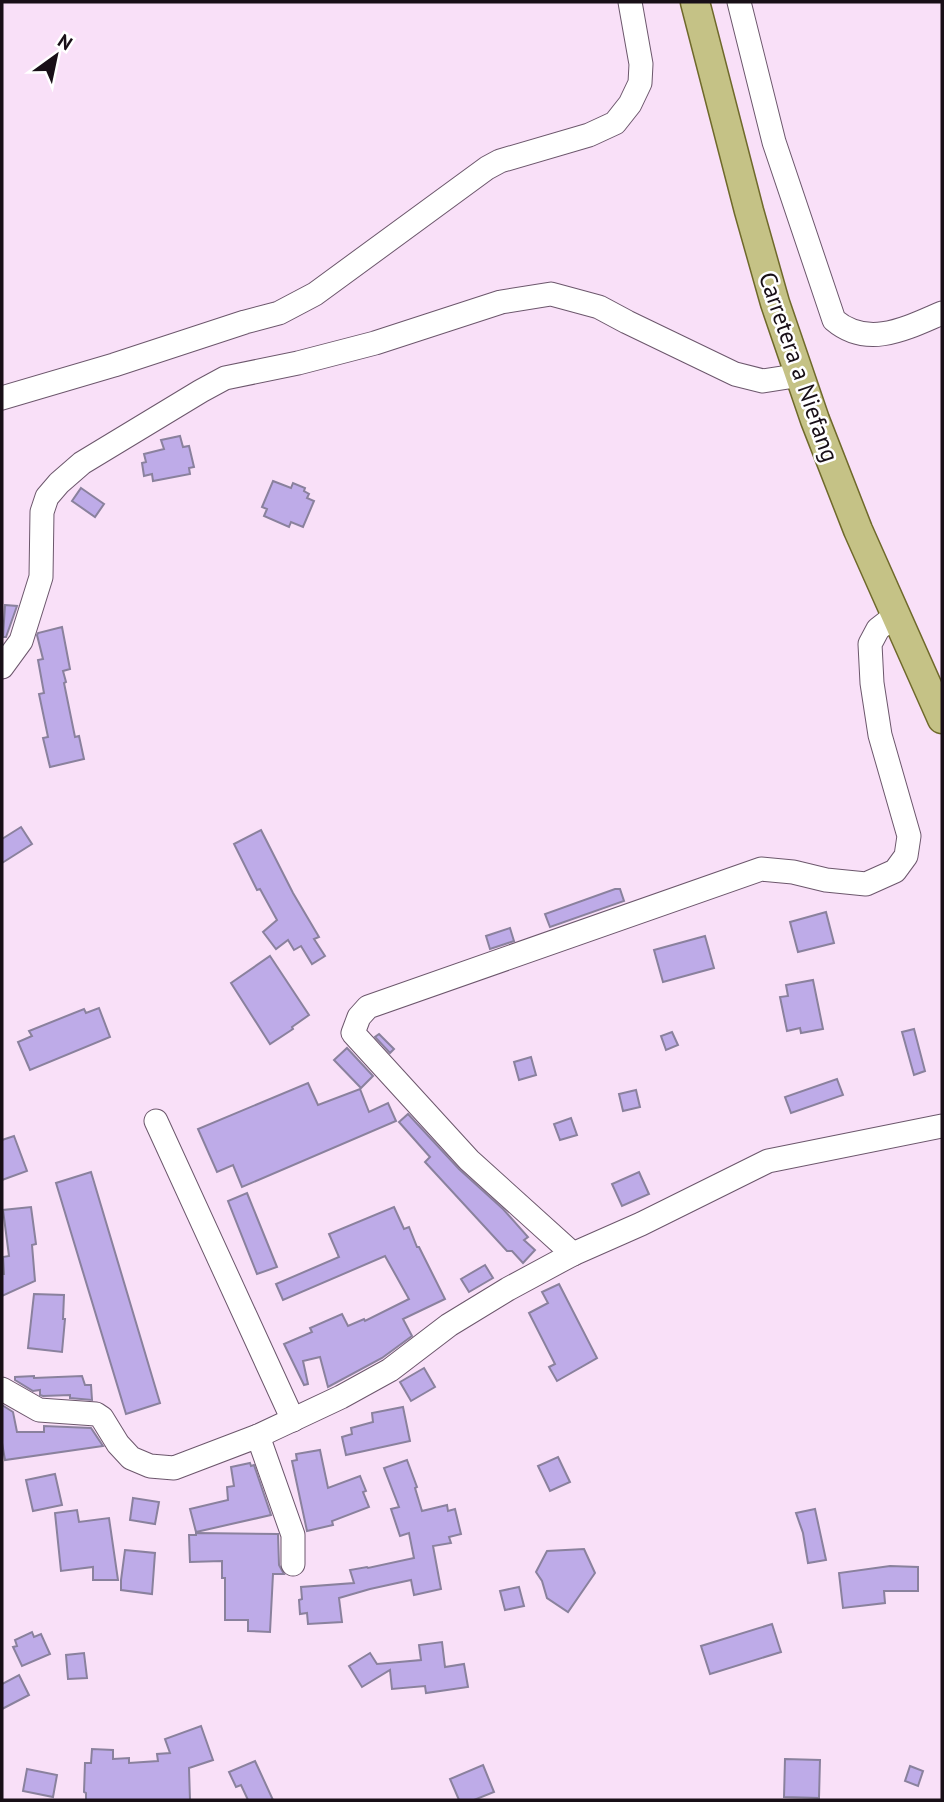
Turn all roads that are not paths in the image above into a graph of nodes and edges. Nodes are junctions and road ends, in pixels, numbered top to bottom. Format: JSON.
{"nodes":[{"id":1,"x":630,"y":2,"type":"edge"},
{"id":2,"x":695,"y":2,"type":"edge"},
{"id":3,"x":739,"y":2,"type":"edge"},
{"id":4,"x":942,"y":313,"type":"edge"},
{"id":5,"x":801,"y":375,"type":"junction"},
{"id":6,"x":2,"y":398,"type":"edge"},
{"id":7,"x":896,"y":615,"type":"junction"},
{"id":8,"x":2,"y":667,"type":"edge"},
{"id":9,"x":942,"y":719,"type":"edge"},
{"id":10,"x":156,"y":1121,"type":"dead end"},
{"id":11,"x":942,"y":1126,"type":"edge"},
{"id":12,"x":573,"y":1254,"type":"junction"},
{"id":13,"x":2,"y":1389,"type":"edge"},
{"id":14,"x":293,"y":1420,"type":"junction"},
{"id":15,"x":258,"y":1436,"type":"junction"},
{"id":16,"x":293,"y":1564,"type":"dead end"}],
"edges":[{"from":1,"to":6,"type":"street"},
{"from":2,"to":5,"type":"main road","name":"Carretera a Niefang"},
{"from":3,"to":4,"type":"street"},
{"from":5,"to":7,"type":"main road","name":"Carretera a Niefang"},
{"from":5,"to":8,"type":"street"},
{"from":7,"to":9,"type":"main road","name":"Carretera a Niefang"},
{"from":7,"to":12,"type":"street"},
{"from":10,"to":14,"type":"street"},
{"from":11,"to":12,"type":"street"},
{"from":12,"to":14,"type":"street"},
{"from":13,"to":15,"type":"street"},
{"from":14,"to":15,"type":"street"},
{"from":15,"to":16,"type":"street"}]}
